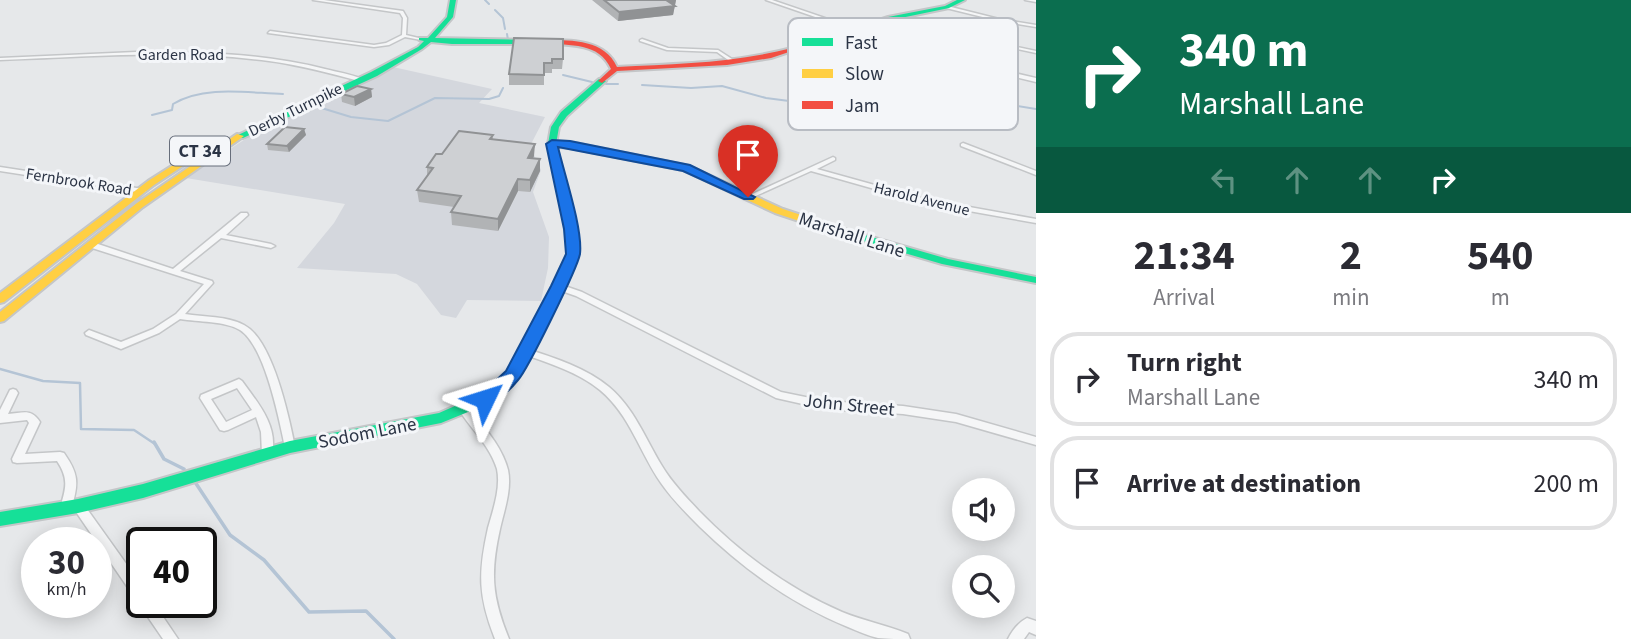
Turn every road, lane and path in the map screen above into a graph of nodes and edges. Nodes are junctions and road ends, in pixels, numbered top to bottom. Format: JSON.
{"nodes":[{"id":1,"x":315,"y":0,"type":"edge"},
{"id":2,"x":444,"y":0,"type":"edge"},
{"id":3,"x":453,"y":0,"type":"edge"},
{"id":4,"x":768,"y":0,"type":"edge"},
{"id":5,"x":962,"y":0,"type":"edge"},
{"id":6,"x":1027,"y":0,"type":"edge"},
{"id":7,"x":1036,"y":1,"type":"edge"},
{"id":8,"x":947,"y":7,"type":"junction"},
{"id":9,"x":822,"y":18,"type":"edge"},
{"id":10,"x":890,"y":18,"type":"edge"},
{"id":11,"x":991,"y":18,"type":"edge"},
{"id":12,"x":1018,"y":23,"type":"edge"},
{"id":13,"x":1036,"y":26,"type":"edge"},
{"id":14,"x":270,"y":32,"type":"dead end"},
{"id":15,"x":404,"y":36,"type":"junction"},
{"id":16,"x":426,"y":39,"type":"junction"},
{"id":17,"x":642,"y":40,"type":"dead end"},
{"id":18,"x":1018,"y":48,"type":"edge"},
{"id":19,"x":788,"y":52,"type":"edge"},
{"id":20,"x":1036,"y":52,"type":"edge"},
{"id":21,"x":0,"y":59,"type":"edge"},
{"id":22,"x":733,"y":61,"type":"junction"},
{"id":23,"x":615,"y":69,"type":"junction"},
{"id":24,"x":357,"y":76,"type":"junction"},
{"id":25,"x":1018,"y":76,"type":"edge"},
{"id":26,"x":1036,"y":80,"type":"edge"},
{"id":27,"x":552,"y":144,"type":"junction"},
{"id":28,"x":963,"y":145,"type":"dead end"},
{"id":29,"x":833,"y":159,"type":"dead end"},
{"id":30,"x":0,"y":169,"type":"edge"},
{"id":31,"x":810,"y":169,"type":"junction"},
{"id":32,"x":1036,"y":173,"type":"edge"},
{"id":33,"x":156,"y":180,"type":"junction"},
{"id":34,"x":172,"y":182,"type":"junction"},
{"id":35,"x":140,"y":191,"type":"junction"},
{"id":36,"x":158,"y":194,"type":"junction"},
{"id":37,"x":748,"y":197,"type":"junction"},
{"id":38,"x":244,"y":215,"type":"dead end"},
{"id":39,"x":1036,"y":221,"type":"edge"},
{"id":40,"x":222,"y":236,"type":"junction"},
{"id":41,"x":92,"y":246,"type":"junction"},
{"id":42,"x":271,"y":246,"type":"dead end"},
{"id":43,"x":174,"y":272,"type":"junction"},
{"id":44,"x":1036,"y":280,"type":"edge"},
{"id":45,"x":559,"y":286,"type":"junction"},
{"id":46,"x":0,"y":299,"type":"edge"},
{"id":47,"x":179,"y":316,"type":"junction"},
{"id":48,"x":0,"y":318,"type":"edge"},
{"id":49,"x":89,"y":333,"type":"dead end"},
{"id":50,"x":527,"y":352,"type":"junction"},
{"id":51,"x":13,"y":393,"type":"dead end"},
{"id":52,"x":464,"y":410,"type":"junction"},
{"id":53,"x":258,"y":412,"type":"junction"},
{"id":54,"x":1036,"y":441,"type":"edge"},
{"id":55,"x":290,"y":447,"type":"junction"},
{"id":56,"x":267,"y":454,"type":"junction"},
{"id":57,"x":72,"y":507,"type":"junction"},
{"id":58,"x":0,"y":519,"type":"edge"},
{"id":59,"x":126,"y":576,"type":"edge"},
{"id":60,"x":156,"y":618,"type":"edge"},
{"id":61,"x":1036,"y":628,"type":"edge"},
{"id":62,"x":171,"y":639,"type":"edge"},
{"id":63,"x":502,"y":639,"type":"edge"},
{"id":64,"x":903,"y":639,"type":"edge"},
{"id":65,"x":1015,"y":639,"type":"edge"}],
"edges":[{"from":1,"to":15,"type":"street"},
{"from":2,"to":16,"type":"main road","number":"CT 34"},
{"from":3,"to":16,"type":"main road","number":"CT 34"},
{"from":4,"to":9,"type":"street"},
{"from":5,"to":8,"type":"main road"},
{"from":6,"to":7,"type":"street"},
{"from":8,"to":10,"type":"main road"},
{"from":8,"to":11,"type":"street"},
{"from":12,"to":13,"type":"street"},
{"from":14,"to":15,"type":"street"},
{"from":15,"to":16,"type":"street"},
{"from":16,"to":23,"type":"main road"},
{"from":16,"to":24,"type":"main road","name":"Derby Turnpike","number":"CT 34"},
{"from":17,"to":22,"type":"street"},
{"from":18,"to":20,"type":"street"},
{"from":19,"to":22,"type":"main road"},
{"from":21,"to":24,"type":"street","name":"Garden Road"},
{"from":22,"to":23,"type":"main road"},
{"from":23,"to":27,"type":"main road"},
{"from":24,"to":33,"type":"main road","name":"Derby Turnpike","number":"CT 34"},
{"from":24,"to":34,"type":"main road","name":"Derby Turnpike","number":"CT 34"},
{"from":25,"to":26,"type":"street"},
{"from":27,"to":37,"type":"main road","name":"Marshall Lane"},
{"from":27,"to":45,"type":"main road","name":"Sodom Lane"},
{"from":28,"to":32,"type":"street"},
{"from":29,"to":31,"type":"street"},
{"from":30,"to":35,"type":"street","name":"Fernbrook Road"},
{"from":31,"to":37,"type":"street"},
{"from":31,"to":39,"type":"street","name":"Harold Avenue"},
{"from":33,"to":34,"type":"main road"},
{"from":33,"to":35,"type":"main road","name":"Derby Turnpike","number":"CT 34"},
{"from":34,"to":36,"type":"main road","name":"Derby Turnpike","number":"CT 34"},
{"from":35,"to":36,"type":"street","name":"Fernbrook Road"},
{"from":35,"to":46,"type":"main road","name":"Derby Turnpike","number":"CT 34"},
{"from":36,"to":41,"type":"main road","name":"Derby Turnpike","number":"CT 34"},
{"from":37,"to":44,"type":"main road","name":"Marshall Lane"},
{"from":38,"to":40,"type":"street"},
{"from":40,"to":42,"type":"street"},
{"from":40,"to":43,"type":"street"},
{"from":41,"to":43,"type":"street"},
{"from":41,"to":48,"type":"main road","name":"Derby Turnpike","number":"CT 34"},
{"from":43,"to":47,"type":"street"},
{"from":45,"to":50,"type":"main road","name":"Sodom Lane"},
{"from":45,"to":54,"type":"street","name":"John Street"},
{"from":47,"to":49,"type":"street"},
{"from":47,"to":55,"type":"street"},
{"from":50,"to":52,"type":"main road","name":"Sodom Lane"},
{"from":50,"to":64,"type":"street"},
{"from":51,"to":57,"type":"street"},
{"from":52,"to":55,"type":"main road","name":"Sodom Lane"},
{"from":52,"to":63,"type":"street"},
{"from":53,"to":53,"type":"street"},
{"from":53,"to":56,"type":"street"},
{"from":55,"to":56,"type":"main road","name":"Sodom Lane"},
{"from":56,"to":57,"type":"main road","name":"Sodom Lane"},
{"from":57,"to":58,"type":"main road","name":"Sodom Lane"},
{"from":57,"to":59,"type":"street"},
{"from":60,"to":62,"type":"street"},
{"from":61,"to":65,"type":"street"}]}
